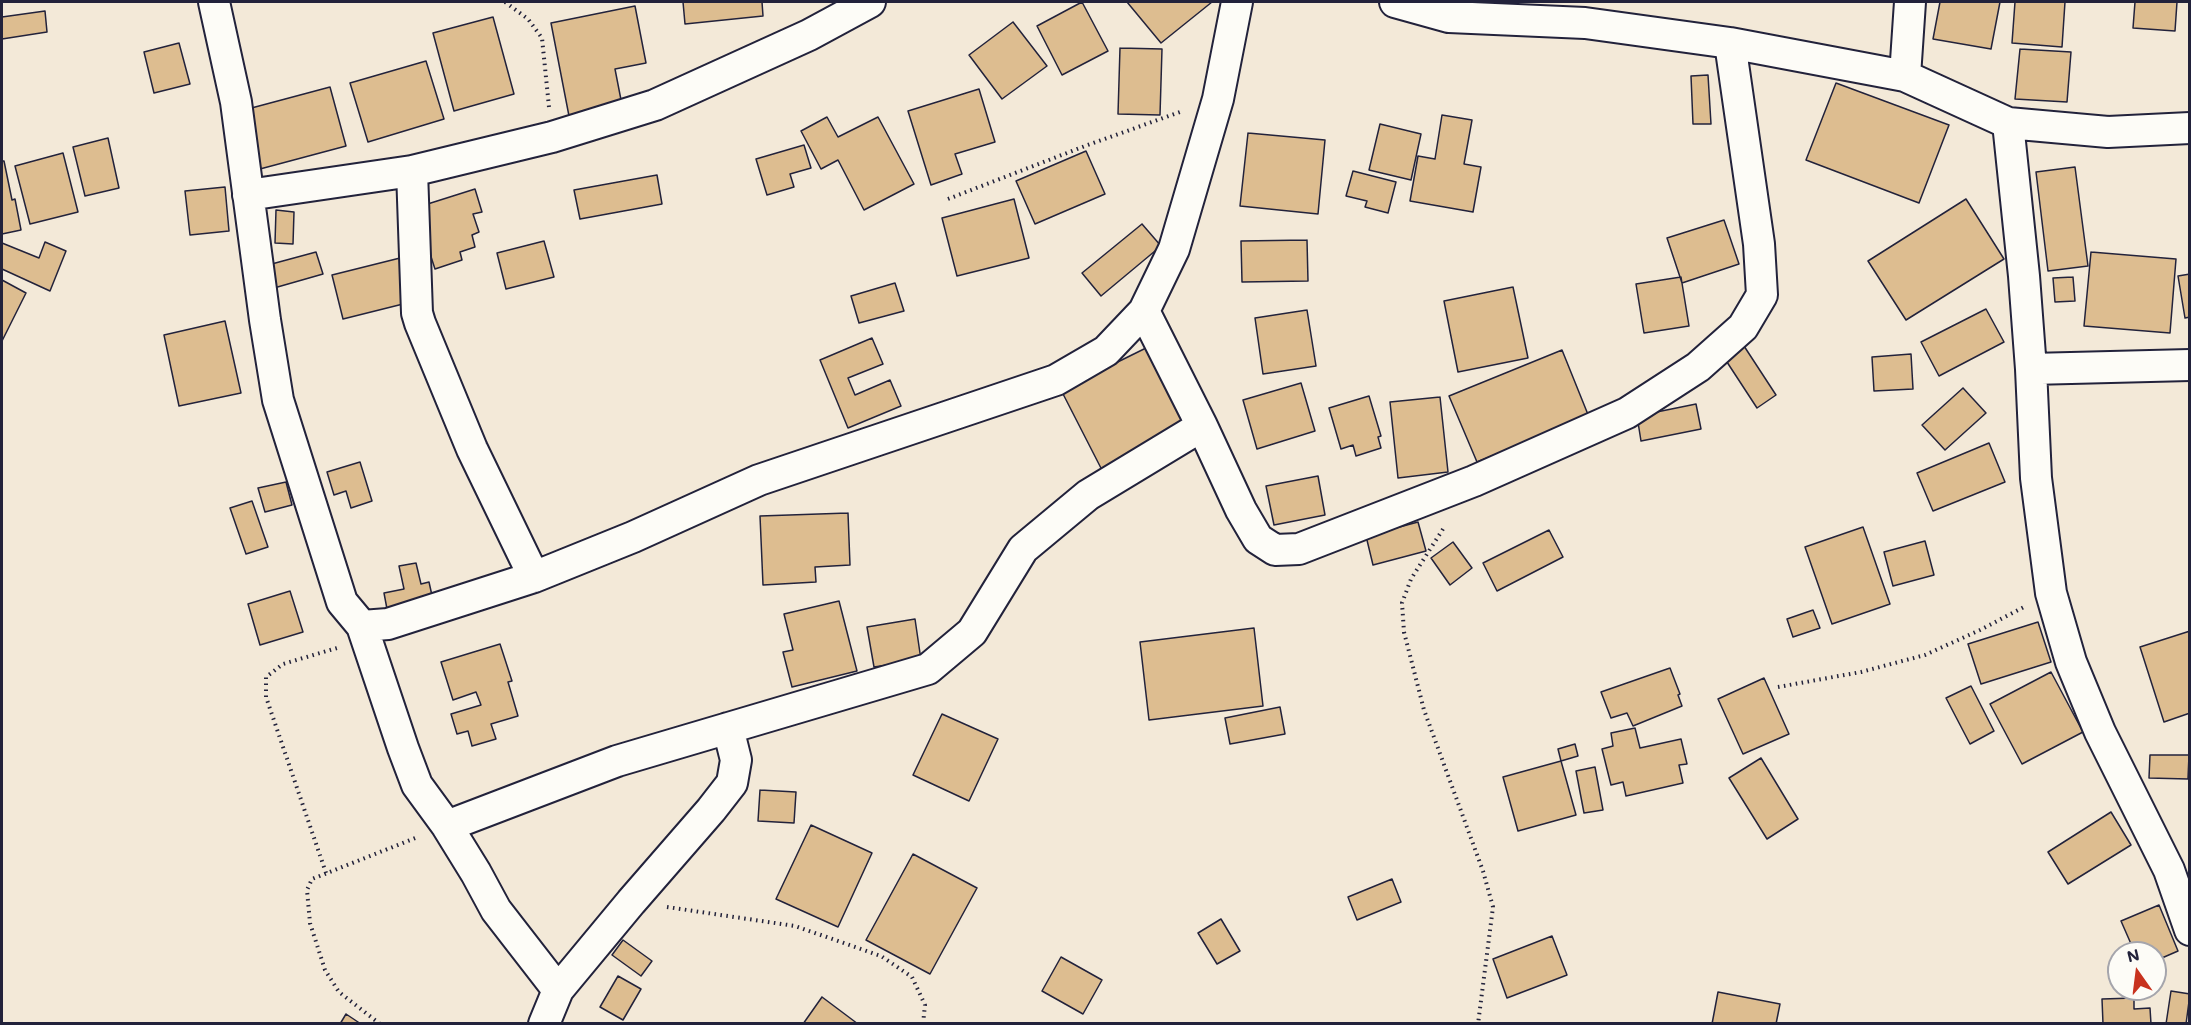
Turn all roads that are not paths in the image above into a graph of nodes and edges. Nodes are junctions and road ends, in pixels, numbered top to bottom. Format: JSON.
{"nodes":[{"id":1,"x":214,"y":2,"type":"edge"},
{"id":2,"x":870,"y":2,"type":"edge"},
{"id":3,"x":1237,"y":2,"type":"edge"},
{"id":4,"x":1395,"y":2,"type":"edge"},
{"id":5,"x":1910,"y":2,"type":"edge"},
{"id":6,"x":1730,"y":43,"type":"junction"},
{"id":7,"x":1905,"y":76,"type":"junction"},
{"id":8,"x":2008,"y":123,"type":"junction"},
{"id":9,"x":2190,"y":128,"type":"edge"},
{"id":10,"x":412,"y":171,"type":"junction"},
{"id":11,"x":248,"y":195,"type":"junction"},
{"id":12,"x":1144,"y":311,"type":"junction"},
{"id":13,"x":2190,"y":365,"type":"edge"},
{"id":14,"x":2031,"y":369,"type":"junction"},
{"id":15,"x":1202,"y":426,"type":"junction"},
{"id":16,"x":534,"y":577,"type":"junction"},
{"id":17,"x":365,"y":633,"type":"junction"},
{"id":18,"x":728,"y":728,"type":"junction"},
{"id":19,"x":447,"y":826,"type":"junction"},
{"id":20,"x":2190,"y":930,"type":"edge"},
{"id":21,"x":558,"y":990,"type":"junction"},
{"id":22,"x":544,"y":1023,"type":"edge"}],
"edges":[{"from":1,"to":11,"type":"street"},
{"from":2,"to":10,"type":"street"},
{"from":3,"to":12,"type":"street"},
{"from":4,"to":6,"type":"street"},
{"from":5,"to":7,"type":"street"},
{"from":6,"to":7,"type":"street"},
{"from":6,"to":15,"type":"street"},
{"from":7,"to":8,"type":"street"},
{"from":8,"to":9,"type":"street"},
{"from":8,"to":14,"type":"street"},
{"from":10,"to":11,"type":"street"},
{"from":10,"to":16,"type":"street"},
{"from":11,"to":17,"type":"street"},
{"from":12,"to":15,"type":"street"},
{"from":12,"to":16,"type":"street"},
{"from":13,"to":14,"type":"street"},
{"from":14,"to":20,"type":"street"},
{"from":15,"to":18,"type":"street"},
{"from":16,"to":17,"type":"street"},
{"from":17,"to":19,"type":"street"},
{"from":18,"to":19,"type":"street"},
{"from":18,"to":21,"type":"street"},
{"from":19,"to":21,"type":"street"},
{"from":21,"to":22,"type":"street"}]}
